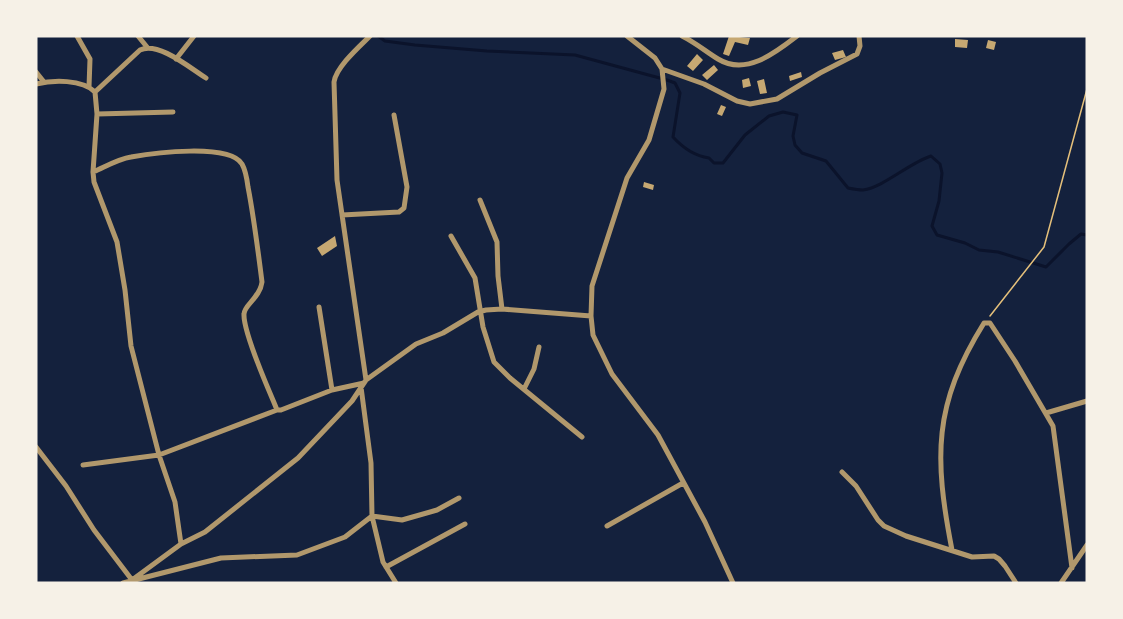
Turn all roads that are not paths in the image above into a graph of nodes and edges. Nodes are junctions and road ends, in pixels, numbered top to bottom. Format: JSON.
{"nodes":[{"id":1,"x":77,"y":36,"type":"edge"},
{"id":2,"x":194,"y":36,"type":"edge"},
{"id":3,"x":370,"y":36,"type":"edge"},
{"id":4,"x":627,"y":36,"type":"edge"},
{"id":5,"x":682,"y":36,"type":"edge"},
{"id":6,"x":797,"y":36,"type":"edge"},
{"id":7,"x":859,"y":36,"type":"edge"},
{"id":8,"x":140,"y":37,"type":"edge"},
{"id":9,"x":147,"y":47,"type":"junction"},
{"id":10,"x":176,"y":59,"type":"junction"},
{"id":11,"x":662,"y":69,"type":"junction"},
{"id":12,"x":36,"y":72,"type":"edge"},
{"id":13,"x":206,"y":78,"type":"dead end"},
{"id":14,"x":44,"y":82,"type":"junction"},
{"id":15,"x":36,"y":84,"type":"edge"},
{"id":16,"x":89,"y":87,"type":"junction"},
{"id":17,"x":95,"y":92,"type":"junction"},
{"id":18,"x":173,"y":112,"type":"dead end"},
{"id":19,"x":97,"y":114,"type":"junction"},
{"id":20,"x":394,"y":115,"type":"dead end"},
{"id":21,"x":93,"y":172,"type":"junction"},
{"id":22,"x":480,"y":200,"type":"dead end"},
{"id":23,"x":342,"y":215,"type":"junction"},
{"id":24,"x":451,"y":236,"type":"dead end"},
{"id":25,"x":319,"y":307,"type":"dead end"},
{"id":26,"x":502,"y":309,"type":"junction"},
{"id":27,"x":481,"y":311,"type":"junction"},
{"id":28,"x":591,"y":316,"type":"junction"},
{"id":29,"x":539,"y":347,"type":"dead end"},
{"id":30,"x":364,"y":383,"type":"junction"},
{"id":31,"x":524,"y":389,"type":"junction"},
{"id":32,"x":332,"y":390,"type":"junction"},
{"id":33,"x":1087,"y":401,"type":"edge"},
{"id":34,"x":277,"y":410,"type":"junction"},
{"id":35,"x":1047,"y":413,"type":"junction"},
{"id":36,"x":582,"y":437,"type":"dead end"},
{"id":37,"x":36,"y":447,"type":"edge"},
{"id":38,"x":159,"y":455,"type":"junction"},
{"id":39,"x":83,"y":465,"type":"dead end"},
{"id":40,"x":842,"y":472,"type":"dead end"},
{"id":41,"x":683,"y":483,"type":"junction"},
{"id":42,"x":459,"y":498,"type":"dead end"},
{"id":43,"x":372,"y":516,"type":"junction"},
{"id":44,"x":465,"y":524,"type":"dead end"},
{"id":45,"x":607,"y":526,"type":"dead end"},
{"id":46,"x":181,"y":544,"type":"junction"},
{"id":47,"x":1087,"y":545,"type":"edge"},
{"id":48,"x":952,"y":550,"type":"junction"},
{"id":49,"x":386,"y":567,"type":"junction"},
{"id":50,"x":1072,"y":568,"type":"junction"},
{"id":51,"x":132,"y":580,"type":"junction"},
{"id":52,"x":123,"y":583,"type":"edge"},
{"id":53,"x":396,"y":583,"type":"edge"},
{"id":54,"x":732,"y":583,"type":"edge"},
{"id":55,"x":1016,"y":583,"type":"edge"},
{"id":56,"x":1061,"y":583,"type":"edge"}],
"edges":[{"from":1,"to":16,"type":"street"},
{"from":2,"to":10,"type":"street"},
{"from":3,"to":23,"type":"street"},
{"from":4,"to":11,"type":"street"},
{"from":5,"to":6,"type":"street"},
{"from":7,"to":11,"type":"street"},
{"from":8,"to":9,"type":"street"},
{"from":9,"to":10,"type":"street"},
{"from":9,"to":17,"type":"street"},
{"from":10,"to":13,"type":"street"},
{"from":11,"to":28,"type":"street"},
{"from":12,"to":14,"type":"street"},
{"from":14,"to":15,"type":"street"},
{"from":14,"to":16,"type":"street"},
{"from":16,"to":17,"type":"street"},
{"from":17,"to":19,"type":"street"},
{"from":18,"to":19,"type":"street"},
{"from":19,"to":21,"type":"street"},
{"from":20,"to":23,"type":"street"},
{"from":21,"to":34,"type":"street"},
{"from":21,"to":38,"type":"street"},
{"from":22,"to":26,"type":"street"},
{"from":23,"to":30,"type":"street"},
{"from":24,"to":27,"type":"street"},
{"from":25,"to":32,"type":"street"},
{"from":26,"to":27,"type":"street"},
{"from":26,"to":28,"type":"street"},
{"from":27,"to":30,"type":"street"},
{"from":27,"to":31,"type":"street"},
{"from":28,"to":41,"type":"street"},
{"from":29,"to":31,"type":"street"},
{"from":30,"to":32,"type":"street"},
{"from":30,"to":43,"type":"street"},
{"from":30,"to":46,"type":"street"},
{"from":31,"to":36,"type":"street"},
{"from":32,"to":34,"type":"street"},
{"from":33,"to":35,"type":"street"},
{"from":34,"to":38,"type":"street"},
{"from":35,"to":48,"type":"street"},
{"from":35,"to":50,"type":"street"},
{"from":37,"to":51,"type":"street"},
{"from":38,"to":39,"type":"street"},
{"from":38,"to":46,"type":"street"},
{"from":40,"to":48,"type":"street"},
{"from":41,"to":45,"type":"street"},
{"from":41,"to":54,"type":"street"},
{"from":42,"to":43,"type":"street"},
{"from":43,"to":49,"type":"street"},
{"from":43,"to":51,"type":"street"},
{"from":44,"to":49,"type":"street"},
{"from":46,"to":51,"type":"street"},
{"from":47,"to":50,"type":"street"},
{"from":48,"to":55,"type":"street"},
{"from":49,"to":53,"type":"street"},
{"from":50,"to":56,"type":"street"},
{"from":51,"to":52,"type":"street"}]}
